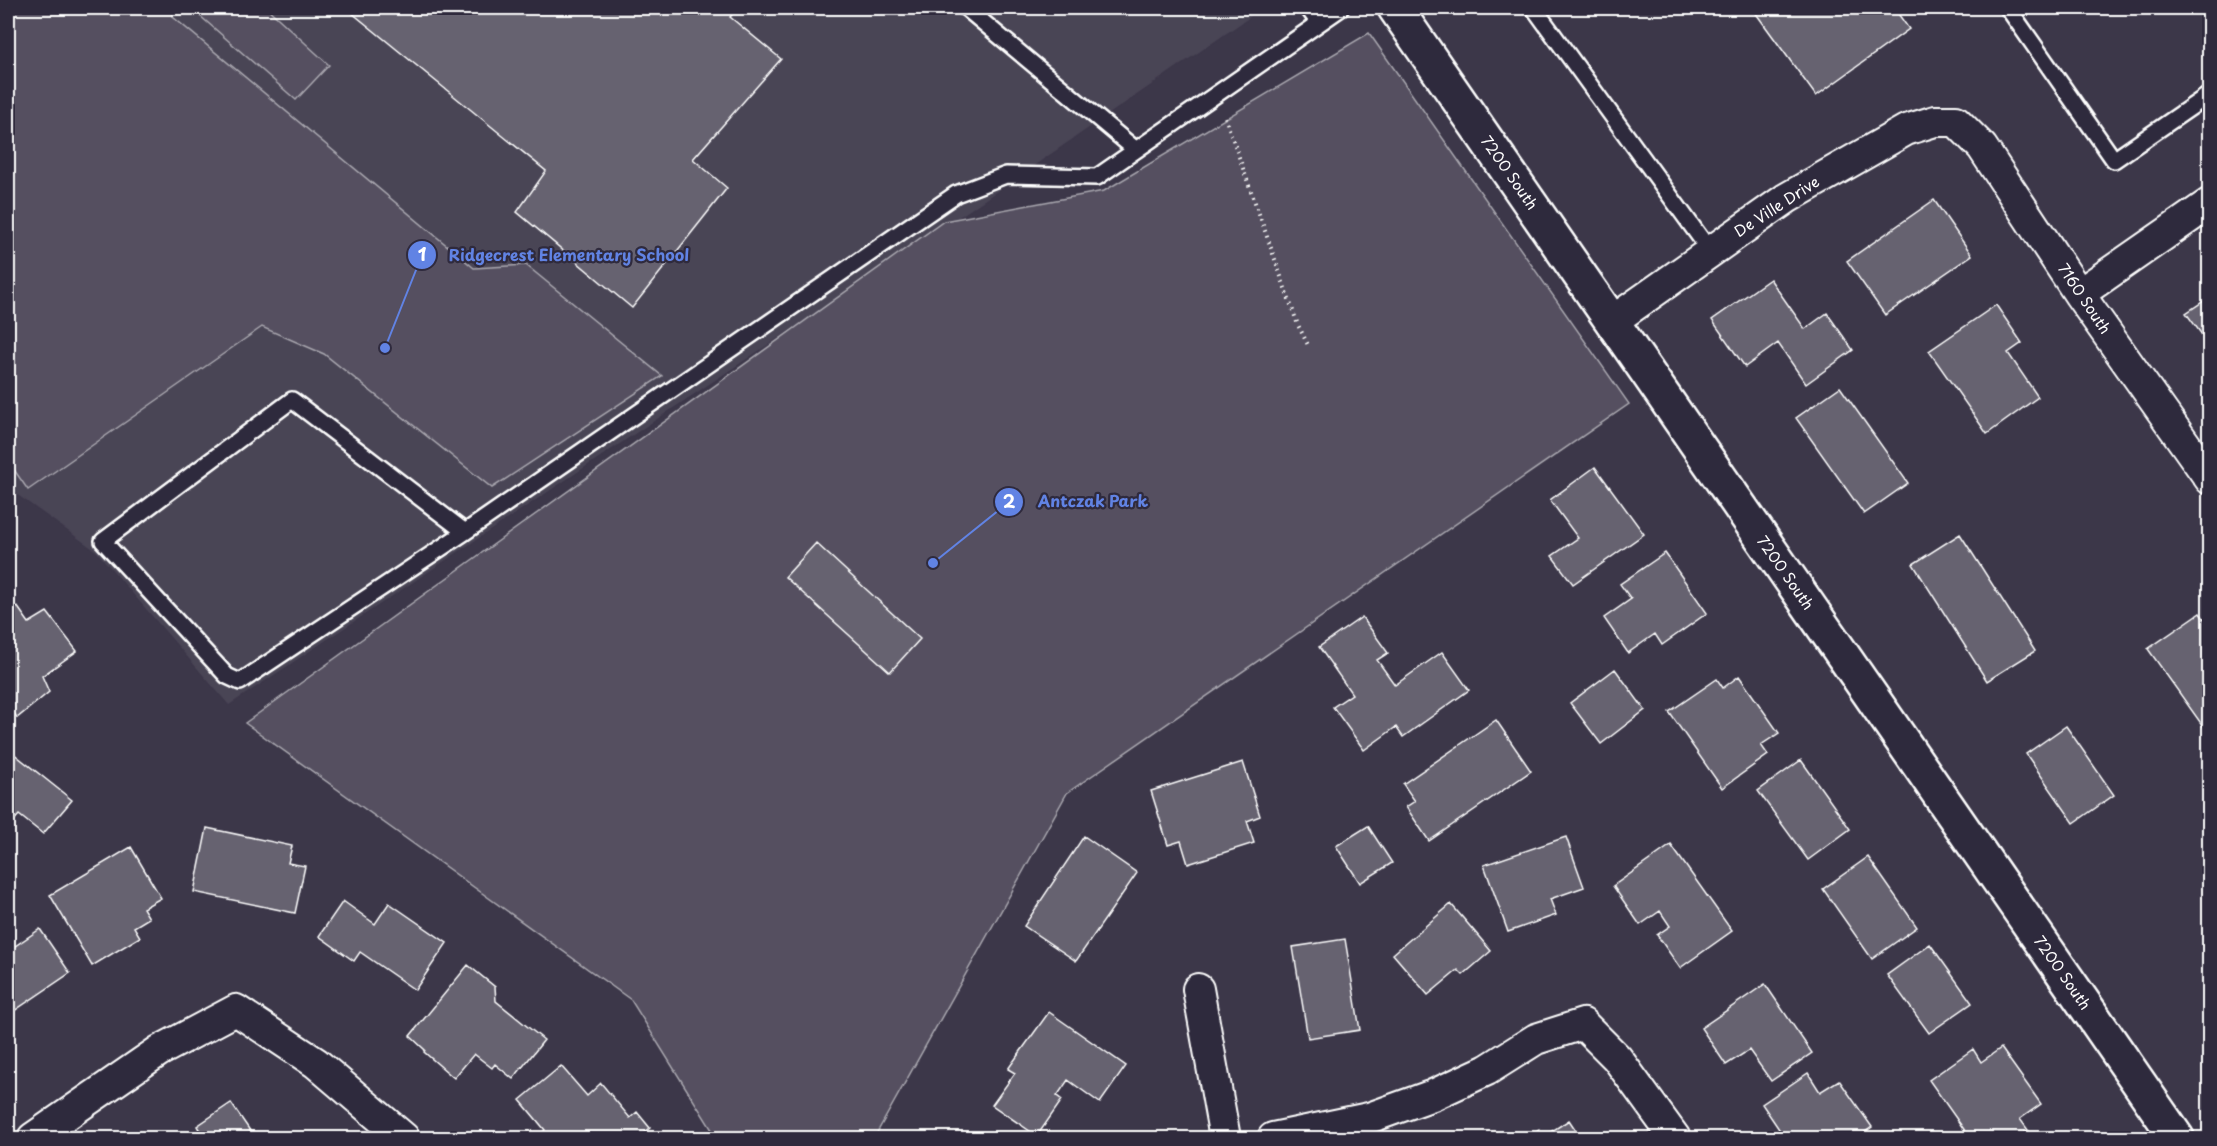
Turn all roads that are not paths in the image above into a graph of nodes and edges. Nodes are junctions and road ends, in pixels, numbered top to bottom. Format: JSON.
{"nodes":[{"id":1,"x":966,"y":8,"type":"edge"},
{"id":2,"x":1308,"y":8,"type":"edge"},
{"id":3,"x":1341,"y":8,"type":"edge"},
{"id":4,"x":1395,"y":8,"type":"edge"},
{"id":5,"x":1534,"y":8,"type":"edge"},
{"id":6,"x":2007,"y":8,"type":"edge"},
{"id":7,"x":1318,"y":23,"type":"junction"},
{"id":8,"x":2210,"y":94,"type":"edge"},
{"id":9,"x":1956,"y":121,"type":"joint"},
{"id":10,"x":1136,"y":150,"type":"junction"},
{"id":11,"x":2210,"y":203,"type":"edge"},
{"id":12,"x":1710,"y":251,"type":"junction"},
{"id":13,"x":2079,"y":294,"type":"junction"},
{"id":14,"x":1611,"y":321,"type":"junction"},
{"id":15,"x":2210,"y":479,"type":"edge"},
{"id":16,"x":465,"y":532,"type":"junction"},
{"id":17,"x":1198,"y":989,"type":"dead end"},
{"id":18,"x":34,"y":1138,"type":"edge"},
{"id":19,"x":404,"y":1138,"type":"edge"},
{"id":20,"x":1225,"y":1138,"type":"edge"},
{"id":21,"x":1273,"y":1138,"type":"edge"},
{"id":22,"x":1675,"y":1138,"type":"edge"},
{"id":23,"x":2177,"y":1138,"type":"edge"}],
"edges":[{"from":1,"to":10,"type":"lane"},
{"from":2,"to":7,"type":"lane"},
{"from":3,"to":7,"type":"lane"},
{"from":4,"to":14,"type":"street","name":"7200 South"},
{"from":5,"to":12,"type":"lane"},
{"from":6,"to":8,"type":"lane"},
{"from":7,"to":10,"type":"lane"},
{"from":9,"to":12,"type":"street","name":"De Ville Drive"},
{"from":9,"to":13,"type":"street","name":"7160 South"},
{"from":10,"to":16,"type":"lane"},
{"from":11,"to":13,"type":"street"},
{"from":12,"to":14,"type":"street","name":"De Ville Drive"},
{"from":13,"to":15,"type":"street","name":"7160 South"},
{"from":14,"to":23,"type":"street","name":"7200 South"},
{"from":16,"to":16,"type":"lane"},
{"from":17,"to":20,"type":"street"},
{"from":18,"to":19,"type":"street"},
{"from":21,"to":22,"type":"street"}]}
